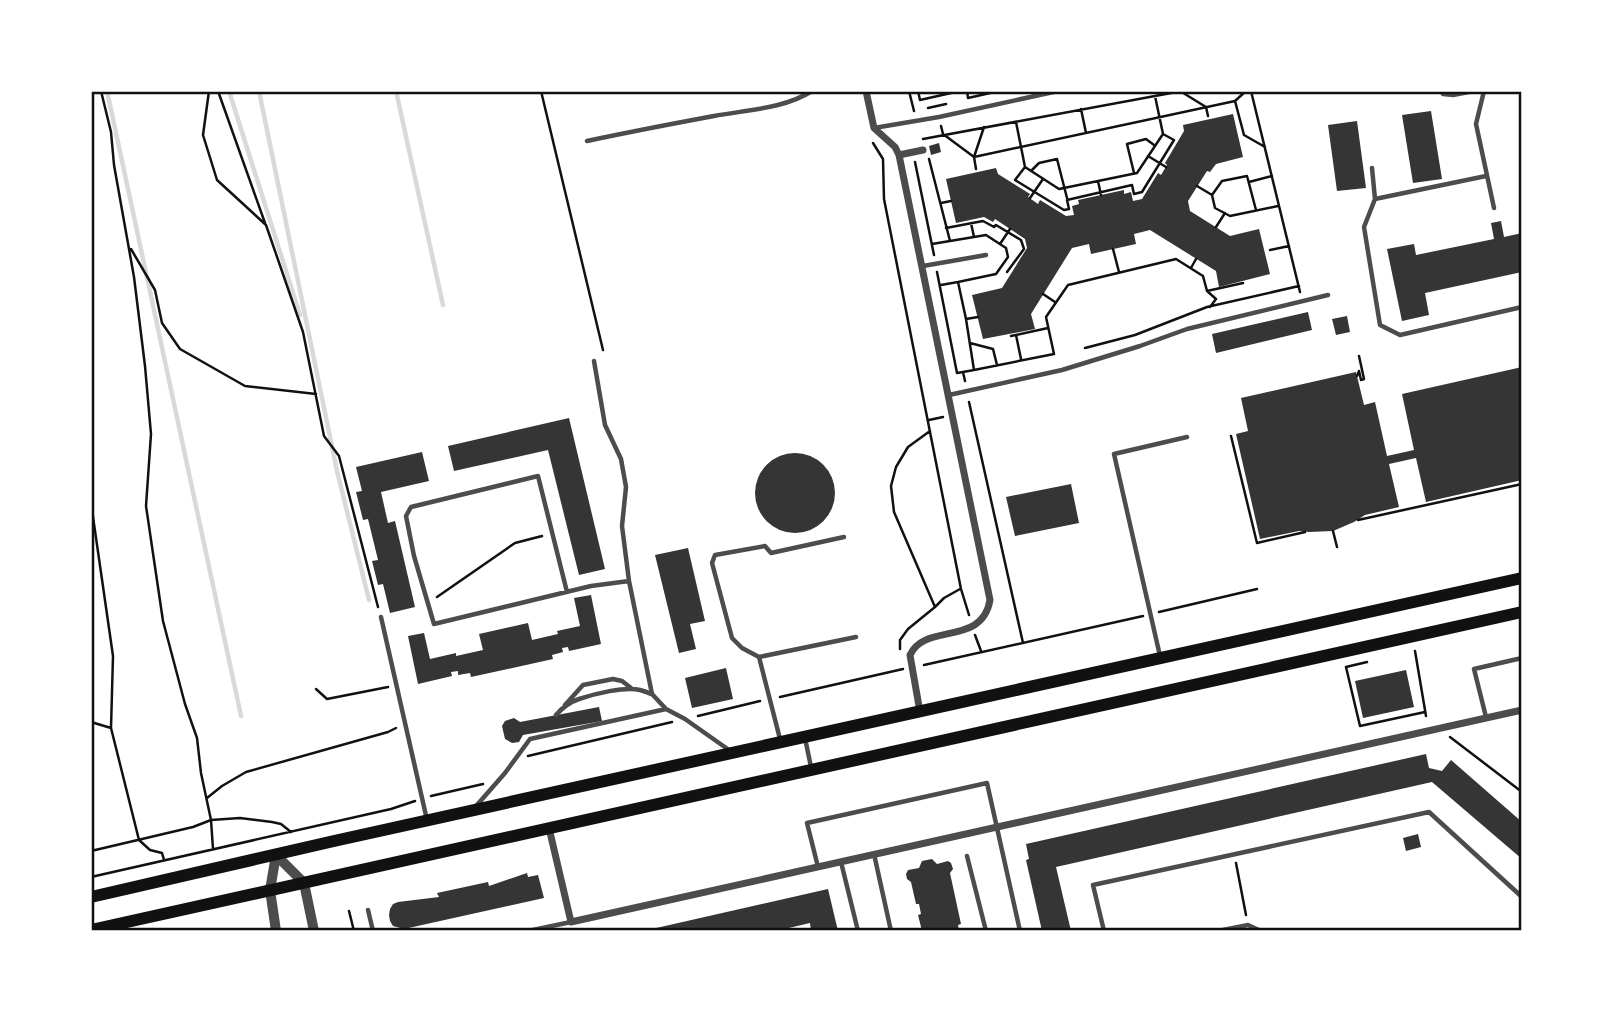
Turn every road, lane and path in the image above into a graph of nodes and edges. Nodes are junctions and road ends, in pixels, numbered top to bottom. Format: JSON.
{"nodes":[{"id":1,"x":102,"y":91,"type":"edge"},
{"id":2,"x":209,"y":91,"type":"edge"},
{"id":3,"x":219,"y":91,"type":"edge"},
{"id":4,"x":541,"y":91,"type":"edge"},
{"id":5,"x":812,"y":91,"type":"edge"},
{"id":6,"x":866,"y":91,"type":"edge"},
{"id":7,"x":909,"y":91,"type":"edge"},
{"id":8,"x":918,"y":91,"type":"edge"},
{"id":9,"x":960,"y":91,"type":"edge"},
{"id":10,"x":967,"y":91,"type":"edge"},
{"id":11,"x":999,"y":91,"type":"edge"},
{"id":12,"x":1058,"y":91,"type":"edge"},
{"id":13,"x":1181,"y":91,"type":"edge"},
{"id":14,"x":1246,"y":91,"type":"edge"},
{"id":15,"x":1251,"y":91,"type":"edge"},
{"id":16,"x":1441,"y":91,"type":"edge"},
{"id":17,"x":1474,"y":91,"type":"edge"},
{"id":18,"x":1484,"y":91,"type":"edge"},
{"id":19,"x":1155,"y":96,"type":"junction"},
{"id":20,"x":1235,"y":101,"type":"junction"},
{"id":21,"x":946,"y":104,"type":"dead end"},
{"id":22,"x":1206,"y":107,"type":"junction"},
{"id":23,"x":925,"y":108,"type":"dead end"},
{"id":24,"x":1081,"y":109,"type":"junction"},
{"id":25,"x":913,"y":111,"type":"dead end"},
{"id":26,"x":1208,"y":116,"type":"dead end"},
{"id":27,"x":1159,"y":117,"type":"junction"},
{"id":28,"x":1016,"y":121,"type":"junction"},
{"id":29,"x":984,"y":127,"type":"junction"},
{"id":30,"x":874,"y":128,"type":"junction"},
{"id":31,"x":1086,"y":132,"type":"junction"},
{"id":32,"x":1163,"y":134,"type":"junction"},
{"id":33,"x":869,"y":138,"type":"dead end"},
{"id":34,"x":924,"y":139,"type":"dead end"},
{"id":35,"x":587,"y":141,"type":"dead end"},
{"id":36,"x":956,"y":144,"type":"dead end"},
{"id":37,"x":1155,"y":146,"type":"junction"},
{"id":38,"x":895,"y":147,"type":"junction"},
{"id":39,"x":1021,"y":147,"type":"junction"},
{"id":40,"x":1265,"y":148,"type":"junction"},
{"id":41,"x":925,"y":150,"type":"dead end"},
{"id":42,"x":899,"y":155,"type":"junction"},
{"id":43,"x":1148,"y":156,"type":"junction"},
{"id":44,"x":974,"y":157,"type":"junction"},
{"id":45,"x":883,"y":159,"type":"junction"},
{"id":46,"x":1160,"y":163,"type":"junction"},
{"id":47,"x":1025,"y":167,"type":"junction"},
{"id":48,"x":1166,"y":167,"type":"dead end"},
{"id":49,"x":1373,"y":168,"type":"dead end"},
{"id":50,"x":976,"y":169,"type":"dead end"},
{"id":51,"x":1031,"y":171,"type":"junction"},
{"id":52,"x":1134,"y":173,"type":"junction"},
{"id":53,"x":1272,"y":176,"type":"junction"},
{"id":54,"x":1486,"y":176,"type":"junction"},
{"id":55,"x":1043,"y":178,"type":"junction"},
{"id":56,"x":1098,"y":181,"type":"junction"},
{"id":57,"x":1249,"y":182,"type":"junction"},
{"id":58,"x":1198,"y":186,"type":"dead end"},
{"id":59,"x":1065,"y":188,"type":"junction"},
{"id":60,"x":1034,"y":191,"type":"junction"},
{"id":61,"x":1101,"y":194,"type":"junction"},
{"id":62,"x":1212,"y":195,"type":"junction"},
{"id":63,"x":1030,"y":198,"type":"dead end"},
{"id":64,"x":1375,"y":199,"type":"junction"},
{"id":65,"x":1067,"y":200,"type":"junction"},
{"id":66,"x":951,"y":201,"type":"dead end"},
{"id":67,"x":940,"y":203,"type":"dead end"},
{"id":68,"x":1279,"y":205,"type":"junction"},
{"id":69,"x":1494,"y":208,"type":"dead end"},
{"id":70,"x":1256,"y":211,"type":"junction"},
{"id":71,"x":1225,"y":213,"type":"junction"},
{"id":72,"x":971,"y":223,"type":"junction"},
{"id":73,"x":265,"y":225,"type":"junction"},
{"id":74,"x":1216,"y":227,"type":"dead end"},
{"id":75,"x":946,"y":228,"type":"dead end"},
{"id":76,"x":1009,"y":231,"type":"junction"},
{"id":77,"x":974,"y":237,"type":"dead end"},
{"id":78,"x":950,"y":241,"type":"dead end"},
{"id":79,"x":932,"y":244,"type":"dead end"},
{"id":80,"x":1000,"y":244,"type":"dead end"},
{"id":81,"x":129,"y":245,"type":"junction"},
{"id":82,"x":1289,"y":246,"type":"junction"},
{"id":83,"x":1113,"y":249,"type":"dead end"},
{"id":84,"x":1270,"y":250,"type":"dead end"},
{"id":85,"x":986,"y":255,"type":"dead end"},
{"id":86,"x":1196,"y":259,"type":"dead end"},
{"id":87,"x":923,"y":266,"type":"junction"},
{"id":88,"x":1000,"y":268,"type":"dead end"},
{"id":89,"x":1191,"y":268,"type":"junction"},
{"id":90,"x":1119,"y":272,"type":"junction"},
{"id":91,"x":958,"y":282,"type":"dead end"},
{"id":92,"x":1243,"y":283,"type":"dead end"},
{"id":93,"x":940,"y":285,"type":"dead end"},
{"id":94,"x":1299,"y":286,"type":"junction"},
{"id":95,"x":1207,"y":291,"type":"junction"},
{"id":96,"x":1044,"y":294,"type":"dead end"},
{"id":97,"x":1328,"y":295,"type":"dead end"},
{"id":98,"x":1303,"y":301,"type":"junction"},
{"id":99,"x":1056,"y":302,"type":"junction"},
{"id":100,"x":1210,"y":307,"type":"junction"},
{"id":101,"x":1522,"y":307,"type":"edge"},
{"id":102,"x":978,"y":317,"type":"dead end"},
{"id":103,"x":966,"y":319,"type":"dead end"},
{"id":104,"x":1048,"y":328,"type":"junction"},
{"id":105,"x":970,"y":343,"type":"dead end"},
{"id":106,"x":1085,"y":348,"type":"dead end"},
{"id":107,"x":603,"y":351,"type":"dead end"},
{"id":108,"x":1359,"y":356,"type":"dead end"},
{"id":109,"x":1021,"y":360,"type":"junction"},
{"id":110,"x":594,"y":361,"type":"dead end"},
{"id":111,"x":997,"y":365,"type":"junction"},
{"id":112,"x":974,"y":370,"type":"dead end"},
{"id":113,"x":1357,"y":376,"type":"dead end"},
{"id":114,"x":316,"y":394,"type":"junction"},
{"id":115,"x":949,"y":395,"type":"junction"},
{"id":116,"x":931,"y":431,"type":"junction"},
{"id":117,"x":1231,"y":436,"type":"dead end"},
{"id":118,"x":1187,"y":437,"type":"dead end"},
{"id":119,"x":1522,"y":484,"type":"edge"},
{"id":120,"x":91,"y":503,"type":"edge"},
{"id":121,"x":1358,"y":520,"type":"dead end"},
{"id":122,"x":1333,"y":531,"type":"dead end"},
{"id":123,"x":1305,"y":532,"type":"dead end"},
{"id":124,"x":552,"y":534,"type":"junction"},
{"id":125,"x":844,"y":537,"type":"dead end"},
{"id":126,"x":1337,"y":547,"type":"dead end"},
{"id":127,"x":1522,"y":578,"type":"edge"},
{"id":128,"x":629,"y":581,"type":"junction"},
{"id":129,"x":961,"y":589,"type":"junction"},
{"id":130,"x":1258,"y":589,"type":"dead end"},
{"id":131,"x":567,"y":592,"type":"junction"},
{"id":132,"x":428,"y":603,"type":"junction"},
{"id":133,"x":935,"y":607,"type":"junction"},
{"id":134,"x":1522,"y":612,"type":"edge"},
{"id":135,"x":1151,"y":614,"type":"junction"},
{"id":136,"x":381,"y":617,"type":"joint"},
{"id":137,"x":972,"y":628,"type":"junction"},
{"id":138,"x":856,"y":637,"type":"dead end"},
{"id":139,"x":1414,"y":648,"type":"dead end"},
{"id":140,"x":900,"y":652,"type":"dead end"},
{"id":141,"x":982,"y":652,"type":"junction"},
{"id":142,"x":759,"y":657,"type":"junction"},
{"id":143,"x":1160,"y":658,"type":"junction"},
{"id":144,"x":1522,"y":658,"type":"edge"},
{"id":145,"x":902,"y":660,"type":"dead end"},
{"id":146,"x":1369,"y":661,"type":"dead end"},
{"id":147,"x":908,"y":668,"type":"junction"},
{"id":148,"x":397,"y":685,"type":"junction"},
{"id":149,"x":631,"y":689,"type":"junction"},
{"id":150,"x":316,"y":690,"type":"dead end"},
{"id":151,"x":652,"y":694,"type":"junction"},
{"id":152,"x":769,"y":699,"type":"junction"},
{"id":153,"x":562,"y":708,"type":"junction"},
{"id":154,"x":666,"y":709,"type":"junction"},
{"id":155,"x":1522,"y":710,"type":"edge"},
{"id":156,"x":920,"y":712,"type":"junction"},
{"id":157,"x":556,"y":715,"type":"dead end"},
{"id":158,"x":1486,"y":718,"type":"junction"},
{"id":159,"x":685,"y":719,"type":"junction"},
{"id":160,"x":91,"y":722,"type":"edge"},
{"id":161,"x":405,"y":723,"type":"junction"},
{"id":162,"x":111,"y":728,"type":"junction"},
{"id":163,"x":536,"y":733,"type":"dead end"},
{"id":164,"x":805,"y":737,"type":"junction"},
{"id":165,"x":1450,"y":737,"type":"dead end"},
{"id":166,"x":530,"y":738,"type":"junction"},
{"id":167,"x":780,"y":742,"type":"junction"},
{"id":168,"x":732,"y":753,"type":"junction"},
{"id":169,"x":515,"y":760,"type":"junction"},
{"id":170,"x":811,"y":770,"type":"junction"},
{"id":171,"x":1522,"y":792,"type":"edge"},
{"id":172,"x":207,"y":798,"type":"junction"},
{"id":173,"x":472,"y":811,"type":"junction"},
{"id":174,"x":211,"y":820,"type":"junction"},
{"id":175,"x":428,"y":821,"type":"junction"},
{"id":176,"x":330,"y":823,"type":"dead end"},
{"id":177,"x":998,"y":827,"type":"junction"},
{"id":178,"x":549,"y":828,"type":"junction"},
{"id":179,"x":291,"y":832,"type":"junction"},
{"id":180,"x":139,"y":841,"type":"junction"},
{"id":181,"x":213,"y":849,"type":"junction"},
{"id":182,"x":91,"y":851,"type":"edge"},
{"id":183,"x":276,"y":855,"type":"junction"},
{"id":184,"x":874,"y":855,"type":"junction"},
{"id":185,"x":1234,"y":855,"type":"junction"},
{"id":186,"x":967,"y":856,"type":"dead end"},
{"id":187,"x":164,"y":860,"type":"junction"},
{"id":188,"x":841,"y":862,"type":"junction"},
{"id":189,"x":818,"y":867,"type":"junction"},
{"id":190,"x":91,"y":877,"type":"edge"},
{"id":191,"x":304,"y":883,"type":"junction"},
{"id":192,"x":270,"y":890,"type":"junction"},
{"id":193,"x":91,"y":897,"type":"edge"},
{"id":194,"x":1522,"y":897,"type":"edge"},
{"id":195,"x":368,"y":910,"type":"dead end"},
{"id":196,"x":349,"y":911,"type":"dead end"},
{"id":197,"x":571,"y":922,"type":"junction"},
{"id":198,"x":1248,"y":925,"type":"junction"},
{"id":199,"x":117,"y":927,"type":"edge"},
{"id":200,"x":91,"y":930,"type":"edge"},
{"id":201,"x":276,"y":931,"type":"edge"},
{"id":202,"x":314,"y":931,"type":"edge"},
{"id":203,"x":354,"y":931,"type":"edge"},
{"id":204,"x":373,"y":931,"type":"edge"},
{"id":205,"x":528,"y":931,"type":"edge"},
{"id":206,"x":858,"y":931,"type":"edge"},
{"id":207,"x":891,"y":931,"type":"edge"},
{"id":208,"x":986,"y":931,"type":"edge"},
{"id":209,"x":1020,"y":931,"type":"edge"},
{"id":210,"x":1104,"y":931,"type":"edge"},
{"id":211,"x":1218,"y":931,"type":"edge"},
{"id":212,"x":1261,"y":931,"type":"edge"}],
"edges":[{"from":1,"to":81,"type":"path"},
{"from":2,"to":73,"type":"path"},
{"from":3,"to":73,"type":"path"},
{"from":4,"to":107,"type":"path"},
{"from":5,"to":35,"type":"lane"},
{"from":6,"to":30,"type":"street"},
{"from":7,"to":25,"type":"path"},
{"from":8,"to":9,"type":"path"},
{"from":10,"to":11,"type":"path"},
{"from":12,"to":30,"type":"lane"},
{"from":13,"to":19,"type":"path"},
{"from":13,"to":22,"type":"path"},
{"from":14,"to":20,"type":"path"},
{"from":15,"to":40,"type":"path"},
{"from":16,"to":17,"type":"lane"},
{"from":18,"to":54,"type":"lane"},
{"from":19,"to":24,"type":"path"},
{"from":19,"to":27,"type":"path"},
{"from":20,"to":22,"type":"path"},
{"from":20,"to":40,"type":"path"},
{"from":21,"to":23,"type":"path"},
{"from":22,"to":26,"type":"path"},
{"from":22,"to":27,"type":"path"},
{"from":24,"to":28,"type":"path"},
{"from":24,"to":31,"type":"path"},
{"from":27,"to":31,"type":"path"},
{"from":27,"to":32,"type":"path"},
{"from":28,"to":29,"type":"path"},
{"from":28,"to":39,"type":"path"},
{"from":29,"to":34,"type":"path"},
{"from":29,"to":44,"type":"path"},
{"from":30,"to":38,"type":"street"},
{"from":31,"to":39,"type":"path"},
{"from":32,"to":37,"type":"path"},
{"from":32,"to":46,"type":"path"},
{"from":33,"to":45,"type":"path"},
{"from":36,"to":44,"type":"path"},
{"from":37,"to":43,"type":"path"},
{"from":37,"to":52,"type":"path"},
{"from":38,"to":42,"type":"street"},
{"from":38,"to":45,"type":"path"},
{"from":39,"to":44,"type":"path"},
{"from":39,"to":47,"type":"path"},
{"from":40,"to":53,"type":"path"},
{"from":41,"to":42,"type":"street"},
{"from":42,"to":87,"type":"street"},
{"from":43,"to":46,"type":"path"},
{"from":43,"to":52,"type":"path"},
{"from":44,"to":50,"type":"path"},
{"from":45,"to":116,"type":"path"},
{"from":46,"to":48,"type":"path"},
{"from":46,"to":61,"type":"path"},
{"from":47,"to":51,"type":"path"},
{"from":47,"to":60,"type":"path"},
{"from":49,"to":64,"type":"lane"},
{"from":51,"to":55,"type":"path"},
{"from":51,"to":59,"type":"path"},
{"from":52,"to":56,"type":"path"},
{"from":53,"to":57,"type":"path"},
{"from":53,"to":68,"type":"path"},
{"from":54,"to":64,"type":"lane"},
{"from":54,"to":69,"type":"lane"},
{"from":55,"to":59,"type":"path"},
{"from":55,"to":60,"type":"path"},
{"from":56,"to":59,"type":"path"},
{"from":56,"to":61,"type":"path"},
{"from":57,"to":62,"type":"path"},
{"from":57,"to":70,"type":"path"},
{"from":58,"to":62,"type":"path"},
{"from":59,"to":65,"type":"path"},
{"from":60,"to":63,"type":"path"},
{"from":60,"to":65,"type":"path"},
{"from":61,"to":65,"type":"path"},
{"from":62,"to":71,"type":"path"},
{"from":64,"to":101,"type":"lane"},
{"from":66,"to":67,"type":"path"},
{"from":68,"to":70,"type":"path"},
{"from":68,"to":82,"type":"path"},
{"from":70,"to":71,"type":"path"},
{"from":71,"to":74,"type":"path"},
{"from":72,"to":75,"type":"path"},
{"from":72,"to":76,"type":"path"},
{"from":72,"to":77,"type":"path"},
{"from":73,"to":114,"type":"path"},
{"from":76,"to":80,"type":"path"},
{"from":76,"to":88,"type":"path"},
{"from":78,"to":79,"type":"path"},
{"from":81,"to":114,"type":"path"},
{"from":81,"to":172,"type":"path"},
{"from":82,"to":84,"type":"path"},
{"from":82,"to":94,"type":"path"},
{"from":83,"to":90,"type":"path"},
{"from":85,"to":87,"type":"lane"},
{"from":86,"to":89,"type":"path"},
{"from":87,"to":115,"type":"street"},
{"from":89,"to":90,"type":"path"},
{"from":89,"to":95,"type":"path"},
{"from":90,"to":99,"type":"path"},
{"from":91,"to":93,"type":"path"},
{"from":92,"to":95,"type":"path"},
{"from":94,"to":98,"type":"path"},
{"from":94,"to":100,"type":"path"},
{"from":95,"to":100,"type":"path"},
{"from":96,"to":99,"type":"path"},
{"from":97,"to":98,"type":"lane"},
{"from":98,"to":115,"type":"lane"},
{"from":99,"to":104,"type":"path"},
{"from":100,"to":106,"type":"path"},
{"from":102,"to":103,"type":"path"},
{"from":104,"to":109,"type":"path"},
{"from":104,"to":109,"type":"path"},
{"from":105,"to":111,"type":"path"},
{"from":108,"to":113,"type":"path"},
{"from":109,"to":111,"type":"path"},
{"from":110,"to":128,"type":"lane"},
{"from":111,"to":112,"type":"path"},
{"from":114,"to":136,"type":"path"},
{"from":115,"to":137,"type":"street"},
{"from":116,"to":129,"type":"path"},
{"from":116,"to":133,"type":"path"},
{"from":117,"to":123,"type":"path"},
{"from":118,"to":135,"type":"lane"},
{"from":119,"to":121,"type":"path"},
{"from":120,"to":162,"type":"path"},
{"from":122,"to":126,"type":"path"},
{"from":124,"to":131,"type":"lane"},
{"from":124,"to":132,"type":"path"},
{"from":124,"to":132,"type":"lane"},
{"from":125,"to":142,"type":"lane"},
{"from":127,"to":143,"type":"main road"},
{"from":128,"to":131,"type":"lane"},
{"from":128,"to":151,"type":"lane"},
{"from":129,"to":133,"type":"path"},
{"from":129,"to":137,"type":"path"},
{"from":130,"to":135,"type":"path"},
{"from":131,"to":132,"type":"lane"},
{"from":133,"to":140,"type":"path"},
{"from":134,"to":170,"type":"main road"},
{"from":135,"to":141,"type":"path"},
{"from":135,"to":143,"type":"lane"},
{"from":136,"to":148,"type":"lane"},
{"from":137,"to":141,"type":"path"},
{"from":137,"to":147,"type":"street"},
{"from":138,"to":142,"type":"lane"},
{"from":139,"to":146,"type":"path"},
{"from":141,"to":147,"type":"path"},
{"from":142,"to":152,"type":"lane"},
{"from":143,"to":156,"type":"main road"},
{"from":144,"to":158,"type":"lane"},
{"from":145,"to":147,"type":"path"},
{"from":147,"to":152,"type":"path"},
{"from":147,"to":156,"type":"street"},
{"from":148,"to":150,"type":"path"},
{"from":148,"to":161,"type":"lane"},
{"from":149,"to":151,"type":"lane"},
{"from":149,"to":153,"type":"lane"},
{"from":149,"to":153,"type":"lane"},
{"from":151,"to":154,"type":"lane"},
{"from":152,"to":159,"type":"path"},
{"from":152,"to":167,"type":"lane"},
{"from":153,"to":157,"type":"lane"},
{"from":154,"to":159,"type":"lane"},
{"from":154,"to":166,"type":"lane"},
{"from":155,"to":158,"type":"street"},
{"from":156,"to":164,"type":"main road"},
{"from":158,"to":177,"type":"street"},
{"from":159,"to":168,"type":"lane"},
{"from":159,"to":169,"type":"path"},
{"from":160,"to":162,"type":"path"},
{"from":161,"to":172,"type":"path"},
{"from":161,"to":175,"type":"lane"},
{"from":162,"to":180,"type":"path"},
{"from":163,"to":166,"type":"lane"},
{"from":164,"to":167,"type":"main road"},
{"from":164,"to":170,"type":"lane"},
{"from":165,"to":171,"type":"path"},
{"from":166,"to":169,"type":"lane"},
{"from":167,"to":168,"type":"main road"},
{"from":168,"to":173,"type":"main road"},
{"from":169,"to":173,"type":"lane"},
{"from":170,"to":178,"type":"main road"},
{"from":172,"to":174,"type":"path"},
{"from":173,"to":175,"type":"main road"},
{"from":174,"to":179,"type":"path"},
{"from":174,"to":180,"type":"path"},
{"from":174,"to":181,"type":"path"},
{"from":175,"to":183,"type":"main road"},
{"from":176,"to":179,"type":"path"},
{"from":177,"to":184,"type":"street"},
{"from":177,"to":189,"type":"lane"},
{"from":177,"to":209,"type":"lane"},
{"from":178,"to":191,"type":"main road"},
{"from":178,"to":197,"type":"street"},
{"from":179,"to":181,"type":"path"},
{"from":180,"to":182,"type":"path"},
{"from":180,"to":187,"type":"path"},
{"from":181,"to":187,"type":"path"},
{"from":183,"to":191,"type":"street"},
{"from":183,"to":192,"type":"street"},
{"from":183,"to":193,"type":"main road"},
{"from":184,"to":188,"type":"street"},
{"from":184,"to":207,"type":"lane"},
{"from":185,"to":194,"type":"lane"},
{"from":185,"to":198,"type":"path"},
{"from":185,"to":210,"type":"lane"},
{"from":186,"to":208,"type":"lane"},
{"from":187,"to":190,"type":"path"},
{"from":188,"to":189,"type":"street"},
{"from":188,"to":206,"type":"lane"},
{"from":189,"to":197,"type":"street"},
{"from":191,"to":192,"type":"main road"},
{"from":191,"to":202,"type":"street"},
{"from":192,"to":199,"type":"main road"},
{"from":192,"to":201,"type":"street"},
{"from":195,"to":204,"type":"lane"},
{"from":196,"to":203,"type":"path"},
{"from":197,"to":205,"type":"lane"},
{"from":198,"to":211,"type":"lane"},
{"from":198,"to":212,"type":"lane"},
{"from":199,"to":200,"type":"main road"}]}
